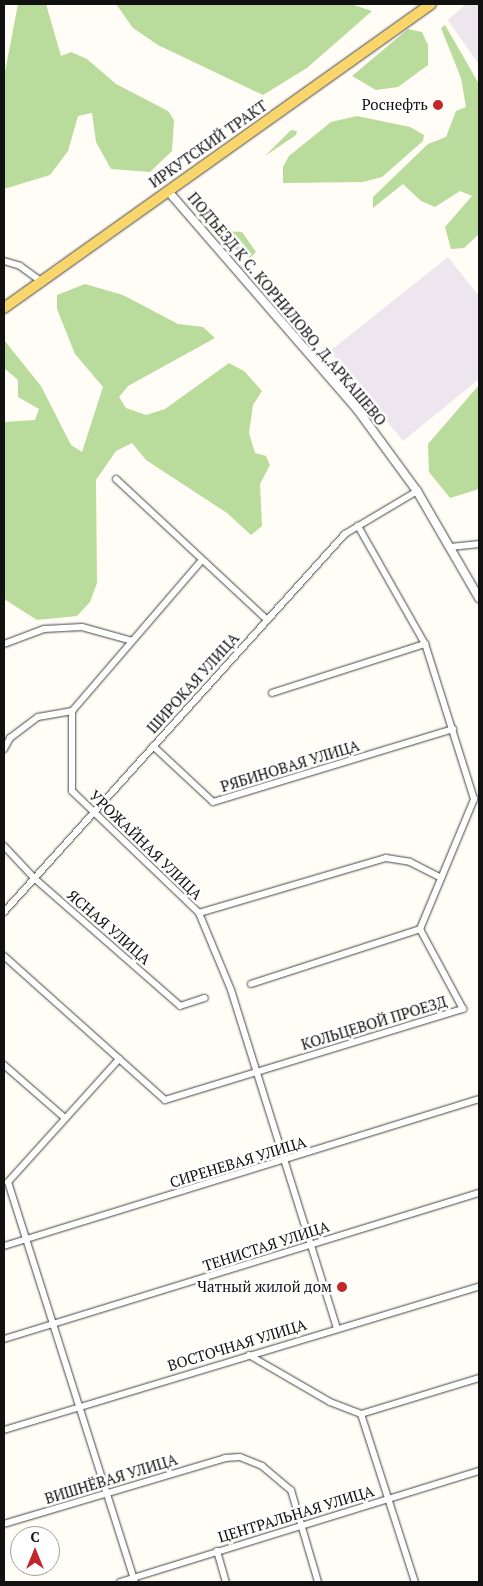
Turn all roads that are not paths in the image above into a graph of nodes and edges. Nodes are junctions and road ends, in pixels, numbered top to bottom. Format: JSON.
{"nodes":[{"id":1,"x":431,"y":4,"type":"edge"},
{"id":2,"x":168,"y":191,"type":"junction"},
{"id":3,"x":4,"y":262,"type":"edge"},
{"id":4,"x":41,"y":281,"type":"junction"},
{"id":5,"x":4,"y":308,"type":"edge"},
{"id":6,"x":116,"y":479,"type":"dead end"},
{"id":7,"x":417,"y":491,"type":"junction"},
{"id":8,"x":358,"y":526,"type":"junction"},
{"id":9,"x":479,"y":544,"type":"edge"},
{"id":10,"x":451,"y":547,"type":"junction"},
{"id":11,"x":202,"y":560,"type":"junction"},
{"id":12,"x":479,"y":598,"type":"edge"},
{"id":13,"x":267,"y":620,"type":"junction"},
{"id":14,"x":132,"y":642,"type":"junction"},
{"id":15,"x":4,"y":644,"type":"edge"},
{"id":16,"x":425,"y":644,"type":"junction"},
{"id":17,"x":272,"y":693,"type":"dead end"},
{"id":18,"x":72,"y":712,"type":"junction"},
{"id":19,"x":453,"y":729,"type":"junction"},
{"id":20,"x":4,"y":733,"type":"edge"},
{"id":21,"x":10,"y":738,"type":"junction"},
{"id":22,"x":153,"y":746,"type":"junction"},
{"id":23,"x":4,"y":748,"type":"edge"},
{"id":24,"x":91,"y":814,"type":"junction"},
{"id":25,"x":4,"y":846,"type":"edge"},
{"id":26,"x":34,"y":878,"type":"junction"},
{"id":27,"x":441,"y":878,"type":"junction"},
{"id":28,"x":4,"y":912,"type":"edge"},
{"id":29,"x":199,"y":913,"type":"junction"},
{"id":30,"x":420,"y":929,"type":"junction"},
{"id":31,"x":4,"y":956,"type":"edge"},
{"id":32,"x":251,"y":984,"type":"dead end"},
{"id":33,"x":205,"y":998,"type":"dead end"},
{"id":34,"x":119,"y":1059,"type":"junction"},
{"id":35,"x":4,"y":1065,"type":"edge"},
{"id":36,"x":253,"y":1074,"type":"junction"},
{"id":37,"x":479,"y":1099,"type":"edge"},
{"id":38,"x":65,"y":1118,"type":"junction"},
{"id":39,"x":286,"y":1161,"type":"junction"},
{"id":40,"x":6,"y":1180,"type":"edge"},
{"id":41,"x":479,"y":1193,"type":"edge"},
{"id":42,"x":28,"y":1239,"type":"junction"},
{"id":43,"x":310,"y":1244,"type":"junction"},
{"id":44,"x":4,"y":1246,"type":"edge"},
{"id":45,"x":479,"y":1287,"type":"edge"},
{"id":46,"x":54,"y":1322,"type":"junction"},
{"id":47,"x":337,"y":1328,"type":"junction"},
{"id":48,"x":4,"y":1339,"type":"edge"},
{"id":49,"x":249,"y":1355,"type":"junction"},
{"id":50,"x":479,"y":1378,"type":"edge"},
{"id":51,"x":79,"y":1407,"type":"junction"},
{"id":52,"x":361,"y":1414,"type":"junction"},
{"id":53,"x":4,"y":1430,"type":"edge"},
{"id":54,"x":479,"y":1471,"type":"edge"},
{"id":55,"x":106,"y":1493,"type":"junction"},
{"id":56,"x":388,"y":1499,"type":"junction"},
{"id":57,"x":4,"y":1524,"type":"edge"},
{"id":58,"x":302,"y":1524,"type":"junction"},
{"id":59,"x":217,"y":1551,"type":"junction"},
{"id":60,"x":135,"y":1580,"type":"edge"},
{"id":61,"x":120,"y":1582,"type":"edge"},
{"id":62,"x":226,"y":1582,"type":"edge"},
{"id":63,"x":318,"y":1582,"type":"edge"},
{"id":64,"x":414,"y":1582,"type":"edge"}],
"edges":[{"from":1,"to":2,"type":"main road","name":"ИРКУТСКИЙ ТРАКТ"},
{"from":2,"to":4,"type":"main road","name":"ИРКУТСКИЙ ТРАКТ"},
{"from":2,"to":7,"type":"street","name":"ПОДЪЕЗД К С. КОРНИЛОВО, Д.АРКАШЕВО"},
{"from":3,"to":4,"type":"street"},
{"from":4,"to":5,"type":"main road","name":"ИРКУТСКИЙ ТРАКТ"},
{"from":6,"to":11,"type":"street"},
{"from":7,"to":8,"type":"street","name":"ШИРОКАЯ УЛИЦА"},
{"from":7,"to":10,"type":"street","name":"ПОДЪЕЗД К С. КОРНИЛОВО, Д.АРКАШЕВО"},
{"from":8,"to":13,"type":"street","name":"ШИРОКАЯ УЛИЦА"},
{"from":8,"to":16,"type":"street"},
{"from":9,"to":10,"type":"street"},
{"from":10,"to":12,"type":"street","name":"ПОДЪЕЗД К С. КОРНИЛОВО, Д.АРКАШЕВО"},
{"from":11,"to":13,"type":"street"},
{"from":11,"to":14,"type":"street"},
{"from":13,"to":22,"type":"street","name":"ШИРОКАЯ УЛИЦА"},
{"from":14,"to":15,"type":"street"},
{"from":14,"to":18,"type":"street"},
{"from":16,"to":17,"type":"street"},
{"from":16,"to":19,"type":"street"},
{"from":18,"to":21,"type":"street"},
{"from":18,"to":24,"type":"street","name":"УРОЖАЙНАЯ УЛИЦА"},
{"from":19,"to":22,"type":"street","name":"РЯБИНОВАЯ УЛИЦА"},
{"from":19,"to":27,"type":"street"},
{"from":20,"to":21,"type":"street"},
{"from":21,"to":23,"type":"street"},
{"from":22,"to":24,"type":"street","name":"ШИРОКАЯ УЛИЦА"},
{"from":24,"to":26,"type":"street","name":"ШИРОКАЯ УЛИЦА"},
{"from":24,"to":29,"type":"street","name":"УРОЖАЙНАЯ УЛИЦА"},
{"from":25,"to":26,"type":"street","name":"ЯСНАЯ УЛИЦА"},
{"from":26,"to":28,"type":"street","name":"ШИРОКАЯ УЛИЦА"},
{"from":26,"to":33,"type":"street","name":"ЯСНАЯ УЛИЦА"},
{"from":27,"to":29,"type":"street","name":"УРОЖАЙНАЯ УЛИЦА"},
{"from":27,"to":30,"type":"street"},
{"from":29,"to":36,"type":"street"},
{"from":30,"to":32,"type":"street"},
{"from":30,"to":36,"type":"street","name":"КОЛЬЦЕВОЙ ПРОЕЗД"},
{"from":31,"to":34,"type":"street","name":"КОЛЬЦЕВОЙ ПРОЕЗД"},
{"from":34,"to":36,"type":"street","name":"КОЛЬЦЕВОЙ ПРОЕЗД"},
{"from":34,"to":38,"type":"street"},
{"from":35,"to":38,"type":"street"},
{"from":36,"to":39,"type":"street"},
{"from":37,"to":39,"type":"street","name":"СИРЕНЕВАЯ УЛИЦА"},
{"from":38,"to":40,"type":"street"},
{"from":39,"to":42,"type":"street","name":"СИРЕНЕВАЯ УЛИЦА"},
{"from":39,"to":43,"type":"street"},
{"from":40,"to":42,"type":"street"},
{"from":41,"to":43,"type":"street","name":"ТЕНИСТАЯ УЛИЦА"},
{"from":42,"to":44,"type":"street","name":"СИРЕНЕВАЯ УЛИЦА"},
{"from":42,"to":46,"type":"street"},
{"from":43,"to":46,"type":"street","name":"ТЕНИСТАЯ УЛИЦА"},
{"from":43,"to":47,"type":"street"},
{"from":45,"to":47,"type":"street","name":"ВОСТОЧНАЯ УЛИЦА"},
{"from":46,"to":48,"type":"street","name":"ТЕНИСТАЯ УЛИЦА"},
{"from":46,"to":51,"type":"street"},
{"from":47,"to":49,"type":"street","name":"ВОСТОЧНАЯ УЛИЦА"},
{"from":49,"to":51,"type":"street","name":"ВОСТОЧНАЯ УЛИЦА"},
{"from":49,"to":52,"type":"street"},
{"from":50,"to":52,"type":"street"},
{"from":51,"to":53,"type":"street","name":"ВОСТОЧНАЯ УЛИЦА"},
{"from":51,"to":55,"type":"street"},
{"from":52,"to":56,"type":"street"},
{"from":54,"to":56,"type":"street","name":"ЦЕНТРАЛЬНАЯ УЛИЦА"},
{"from":55,"to":57,"type":"street","name":"ВИШНЁВАЯ УЛИЦА"},
{"from":55,"to":58,"type":"street","name":"ВИШНЁВАЯ УЛИЦА"},
{"from":55,"to":60,"type":"street"},
{"from":56,"to":58,"type":"street","name":"ЦЕНТРАЛЬНАЯ УЛИЦА"},
{"from":56,"to":64,"type":"street"},
{"from":58,"to":59,"type":"street","name":"ЦЕНТРАЛЬНАЯ УЛИЦА"},
{"from":58,"to":63,"type":"street"},
{"from":59,"to":60,"type":"street","name":"ЦЕНТРАЛЬНАЯ УЛИЦА"},
{"from":59,"to":62,"type":"street"},
{"from":60,"to":61,"type":"street","name":"ЦЕНТРАЛЬНАЯ УЛИЦА"}]}
